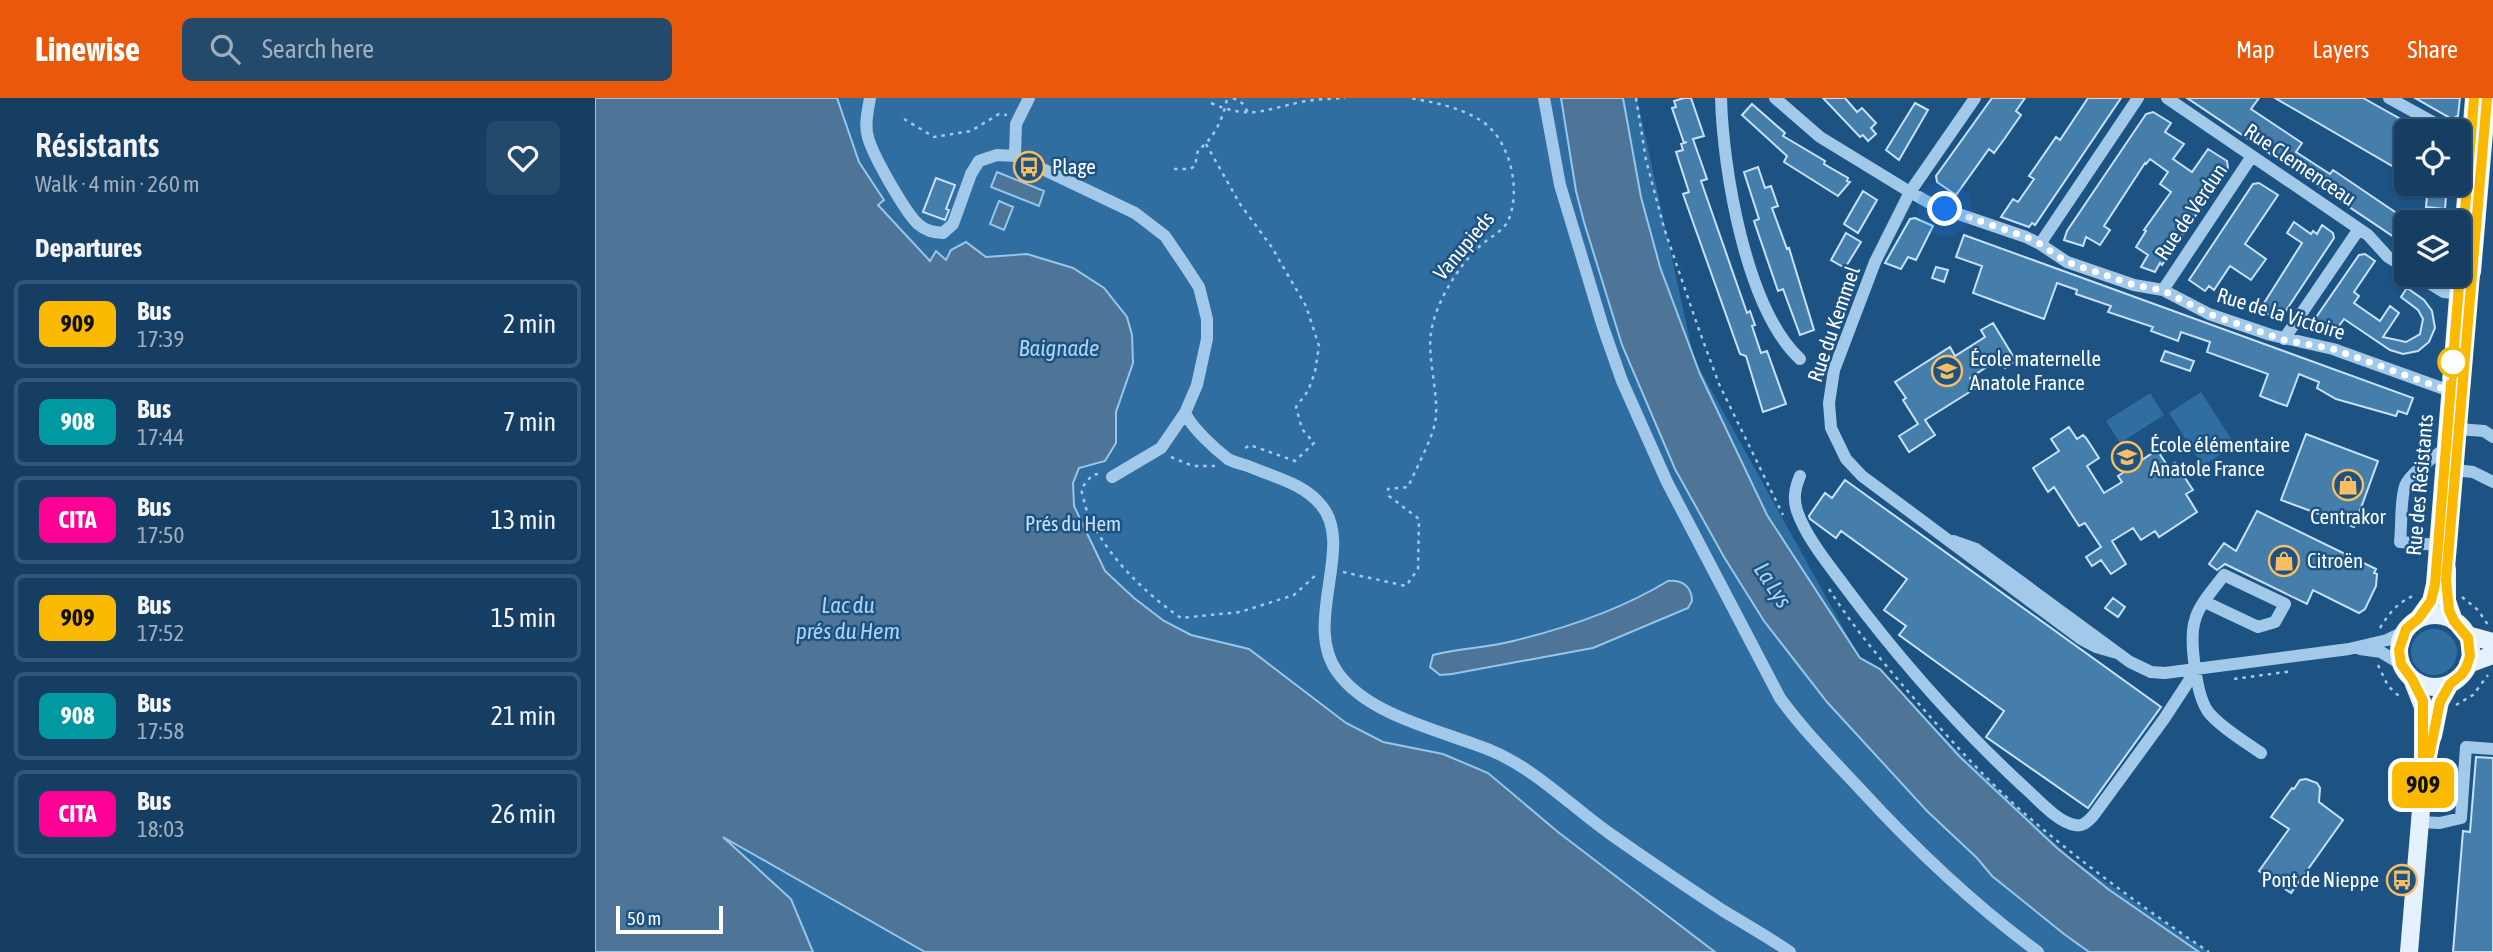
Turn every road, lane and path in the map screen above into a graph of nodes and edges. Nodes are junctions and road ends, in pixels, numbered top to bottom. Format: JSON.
{"nodes":[{"id":1,"x":870,"y":98,"type":"edge"},
{"id":2,"x":1029,"y":98,"type":"edge"},
{"id":3,"x":1227,"y":98,"type":"edge"},
{"id":4,"x":1233,"y":98,"type":"edge"},
{"id":5,"x":1345,"y":98,"type":"edge"},
{"id":6,"x":1409,"y":98,"type":"edge"},
{"id":7,"x":1544,"y":98,"type":"edge"},
{"id":8,"x":1636,"y":98,"type":"edge"},
{"id":9,"x":1721,"y":98,"type":"edge"},
{"id":10,"x":1775,"y":98,"type":"edge"},
{"id":11,"x":1975,"y":98,"type":"edge"},
{"id":12,"x":2138,"y":98,"type":"edge"},
{"id":13,"x":2167,"y":98,"type":"edge"},
{"id":14,"x":2389,"y":98,"type":"edge"},
{"id":15,"x":2474,"y":98,"type":"edge"},
{"id":16,"x":2487,"y":98,"type":"edge"},
{"id":17,"x":1211,"y":103,"type":"dead end"},
{"id":18,"x":1225,"y":109,"type":"junction"},
{"id":19,"x":1021,"y":112,"type":"junction"},
{"id":20,"x":1249,"y":113,"type":"junction"},
{"id":21,"x":904,"y":119,"type":"dead end"},
{"id":22,"x":2427,"y":119,"type":"edge"},
{"id":23,"x":2469,"y":119,"type":"edge"},
{"id":24,"x":1206,"y":144,"type":"junction"},
{"id":25,"x":1015,"y":156,"type":"junction"},
{"id":26,"x":2252,"y":156,"type":"junction"},
{"id":27,"x":1174,"y":169,"type":"dead end"},
{"id":28,"x":1910,"y":192,"type":"junction"},
{"id":29,"x":2465,"y":196,"type":"edge"},
{"id":30,"x":2359,"y":229,"type":"junction"},
{"id":31,"x":2040,"y":244,"type":"junction"},
{"id":32,"x":2394,"y":261,"type":"edge"},
{"id":33,"x":2434,"y":287,"type":"edge"},
{"id":34,"x":2162,"y":290,"type":"junction"},
{"id":35,"x":2464,"y":295,"type":"junction"},
{"id":36,"x":2284,"y":340,"type":"junction"},
{"id":37,"x":1800,"y":359,"type":"dead end"},
{"id":38,"x":2450,"y":391,"type":"junction"},
{"id":39,"x":1185,"y":413,"type":"junction"},
{"id":40,"x":2458,"y":429,"type":"junction"},
{"id":41,"x":2493,"y":437,"type":"edge"},
{"id":42,"x":2446,"y":448,"type":"junction"},
{"id":43,"x":1161,"y":455,"type":"dead end"},
{"id":44,"x":1228,"y":459,"type":"junction"},
{"id":45,"x":1125,"y":470,"type":"junction"},
{"id":46,"x":2455,"y":470,"type":"junction"},
{"id":47,"x":1800,"y":475,"type":"dead end"},
{"id":48,"x":1112,"y":477,"type":"dead end"},
{"id":49,"x":2493,"y":482,"type":"edge"},
{"id":50,"x":1789,"y":524,"type":"dead end"},
{"id":51,"x":2438,"y":544,"type":"junction"},
{"id":52,"x":1330,"y":570,"type":"junction"},
{"id":53,"x":1823,"y":580,"type":"dead end"},
{"id":54,"x":2440,"y":593,"type":"junction"},
{"id":55,"x":2205,"y":602,"type":"junction"},
{"id":56,"x":2418,"y":619,"type":"junction"},
{"id":57,"x":2454,"y":621,"type":"junction"},
{"id":58,"x":2404,"y":632,"type":"junction"},
{"id":59,"x":2466,"y":635,"type":"junction"},
{"id":60,"x":2492,"y":638,"type":"edge"},
{"id":61,"x":2349,"y":649,"type":"junction"},
{"id":62,"x":2493,"y":655,"type":"edge"},
{"id":63,"x":2468,"y":664,"type":"junction"},
{"id":64,"x":2196,"y":670,"type":"junction"},
{"id":65,"x":2407,"y":672,"type":"junction"},
{"id":66,"x":2450,"y":684,"type":"junction"},
{"id":67,"x":2438,"y":709,"type":"junction"},
{"id":68,"x":2493,"y":749,"type":"edge"},
{"id":69,"x":2261,"y":753,"type":"dead end"},
{"id":70,"x":2423,"y":786,"type":"junction"},
{"id":71,"x":2420,"y":822,"type":"junction"},
{"id":72,"x":1790,"y":952,"type":"edge"},
{"id":73,"x":2038,"y":952,"type":"edge"},
{"id":74,"x":2209,"y":952,"type":"edge"},
{"id":75,"x":2409,"y":952,"type":"edge"}],
"edges":[{"from":1,"to":25,"type":"street"},
{"from":2,"to":19,"type":"street"},
{"from":3,"to":18,"type":"path"},
{"from":4,"to":20,"type":"path"},
{"from":5,"to":20,"type":"path"},
{"from":6,"to":52,"type":"path","name":"Vanupieds"},
{"from":7,"to":73,"type":"street"},
{"from":8,"to":50,"type":"path"},
{"from":9,"to":37,"type":"street"},
{"from":10,"to":28,"type":"street","name":"Rue de la Victoire"},
{"from":11,"to":28,"type":"street","name":"Rue du Kemmel"},
{"from":12,"to":31,"type":"street"},
{"from":13,"to":26,"type":"street","name":"Rue Clemenceau"},
{"from":14,"to":22,"type":"street"},
{"from":15,"to":23,"type":"main road","name":"Rue des Résistants"},
{"from":16,"to":35,"type":"main road","name":"Rue des Résistants"},
{"from":17,"to":18,"type":"path"},
{"from":18,"to":20,"type":"path"},
{"from":18,"to":24,"type":"path"},
{"from":19,"to":21,"type":"path"},
{"from":19,"to":25,"type":"street"},
{"from":24,"to":27,"type":"path"},
{"from":24,"to":44,"type":"path"},
{"from":25,"to":39,"type":"street"},
{"from":26,"to":30,"type":"street","name":"Rue Clemenceau"},
{"from":26,"to":34,"type":"street","name":"Rue de Verdun"},
{"from":28,"to":31,"type":"street","name":"Rue de la Victoire"},
{"from":28,"to":64,"type":"street","name":"Rue du Kemmel"},
{"from":29,"to":35,"type":"main road","name":"Rue des Résistants"},
{"from":30,"to":32,"type":"street","name":"Rue Clemenceau"},
{"from":30,"to":36,"type":"street"},
{"from":31,"to":34,"type":"street","name":"Rue de la Victoire"},
{"from":33,"to":35,"type":"street"},
{"from":34,"to":36,"type":"street","name":"Rue de la Victoire"},
{"from":35,"to":38,"type":"main road","name":"Rue des Résistants"},
{"from":35,"to":40,"type":"main road","name":"Rue des Résistants"},
{"from":36,"to":38,"type":"street","name":"Rue de la Victoire"},
{"from":38,"to":42,"type":"main road","name":"Rue des Résistants"},
{"from":39,"to":44,"type":"street"},
{"from":39,"to":45,"type":"street"},
{"from":40,"to":41,"type":"street"},
{"from":40,"to":46,"type":"main road","name":"Rue des Résistants"},
{"from":42,"to":51,"type":"main road","name":"Rue des Résistants"},
{"from":42,"to":51,"type":"street"},
{"from":43,"to":44,"type":"path"},
{"from":44,"to":52,"type":"street"},
{"from":45,"to":48,"type":"street"},
{"from":45,"to":52,"type":"path"},
{"from":46,"to":49,"type":"street"},
{"from":46,"to":54,"type":"main road","name":"Rue des Résistants"},
{"from":47,"to":64,"type":"street"},
{"from":51,"to":54,"type":"main road","name":"Rue des Résistants"},
{"from":52,"to":72,"type":"street"},
{"from":53,"to":74,"type":"path"},
{"from":54,"to":56,"type":"main road","name":"Rue des Résistants"},
{"from":54,"to":57,"type":"main road","name":"Rue des Résistants"},
{"from":54,"to":60,"type":"path"},
{"from":55,"to":55,"type":"street"},
{"from":55,"to":64,"type":"street"},
{"from":56,"to":57,"type":"main road"},
{"from":56,"to":58,"type":"main road"},
{"from":57,"to":59,"type":"main road"},
{"from":58,"to":61,"type":"street","name":"Rue du Kemmel"},
{"from":58,"to":65,"type":"main road"},
{"from":59,"to":60,"type":"main road"},
{"from":59,"to":63,"type":"main road"},
{"from":61,"to":64,"type":"street","name":"Rue du Kemmel"},
{"from":61,"to":65,"type":"street","name":"Rue du Kemmel"},
{"from":62,"to":63,"type":"main road"},
{"from":62,"to":67,"type":"path"},
{"from":63,"to":66,"type":"main road"},
{"from":64,"to":69,"type":"street"},
{"from":65,"to":66,"type":"main road"},
{"from":65,"to":70,"type":"main road"},
{"from":66,"to":67,"type":"main road"},
{"from":67,"to":70,"type":"main road"},
{"from":68,"to":71,"type":"street"},
{"from":70,"to":71,"type":"main road"},
{"from":71,"to":75,"type":"main road"}]}
